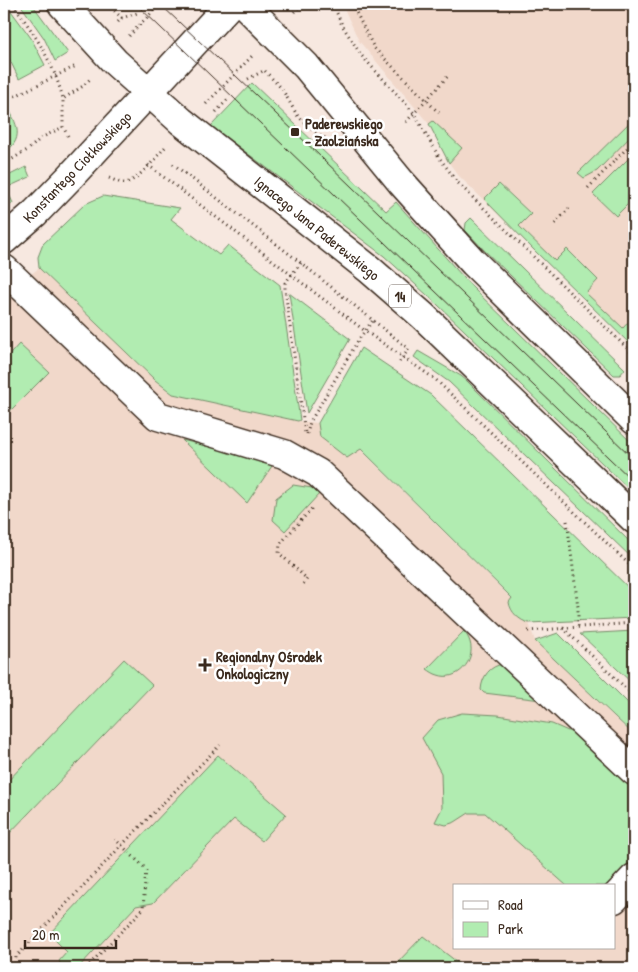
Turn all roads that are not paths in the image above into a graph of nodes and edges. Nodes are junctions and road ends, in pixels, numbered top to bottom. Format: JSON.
{"nodes":[{"id":1,"x":62,"y":4,"type":"edge"},
{"id":2,"x":230,"y":4,"type":"edge"},
{"id":3,"x":244,"y":4,"type":"edge"},
{"id":4,"x":148,"y":92,"type":"junction"},
{"id":5,"x":4,"y":240,"type":"edge"},
{"id":6,"x":4,"y":269,"type":"edge"},
{"id":7,"x":634,"y":420,"type":"edge"},
{"id":8,"x":634,"y":518,"type":"edge"},
{"id":9,"x":634,"y":771,"type":"edge"},
{"id":10,"x":634,"y":878,"type":"edge"},
{"id":11,"x":616,"y":897,"type":"edge"}],
"edges":[{"from":1,"to":4,"type":"main road","name":"Ignacego Jana Paderewskiego","number":"14"},
{"from":2,"to":4,"type":"main road","name":"Konstantego Ciołkowskiego"},
{"from":3,"to":7,"type":"main road"},
{"from":4,"to":5,"type":"main road","name":"Konstantego Ciołkowskiego"},
{"from":4,"to":8,"type":"main road","name":"Ignacego Jana Paderewskiego","number":"14"},
{"from":6,"to":9,"type":"main road"},
{"from":10,"to":11,"type":"main road"}]}
